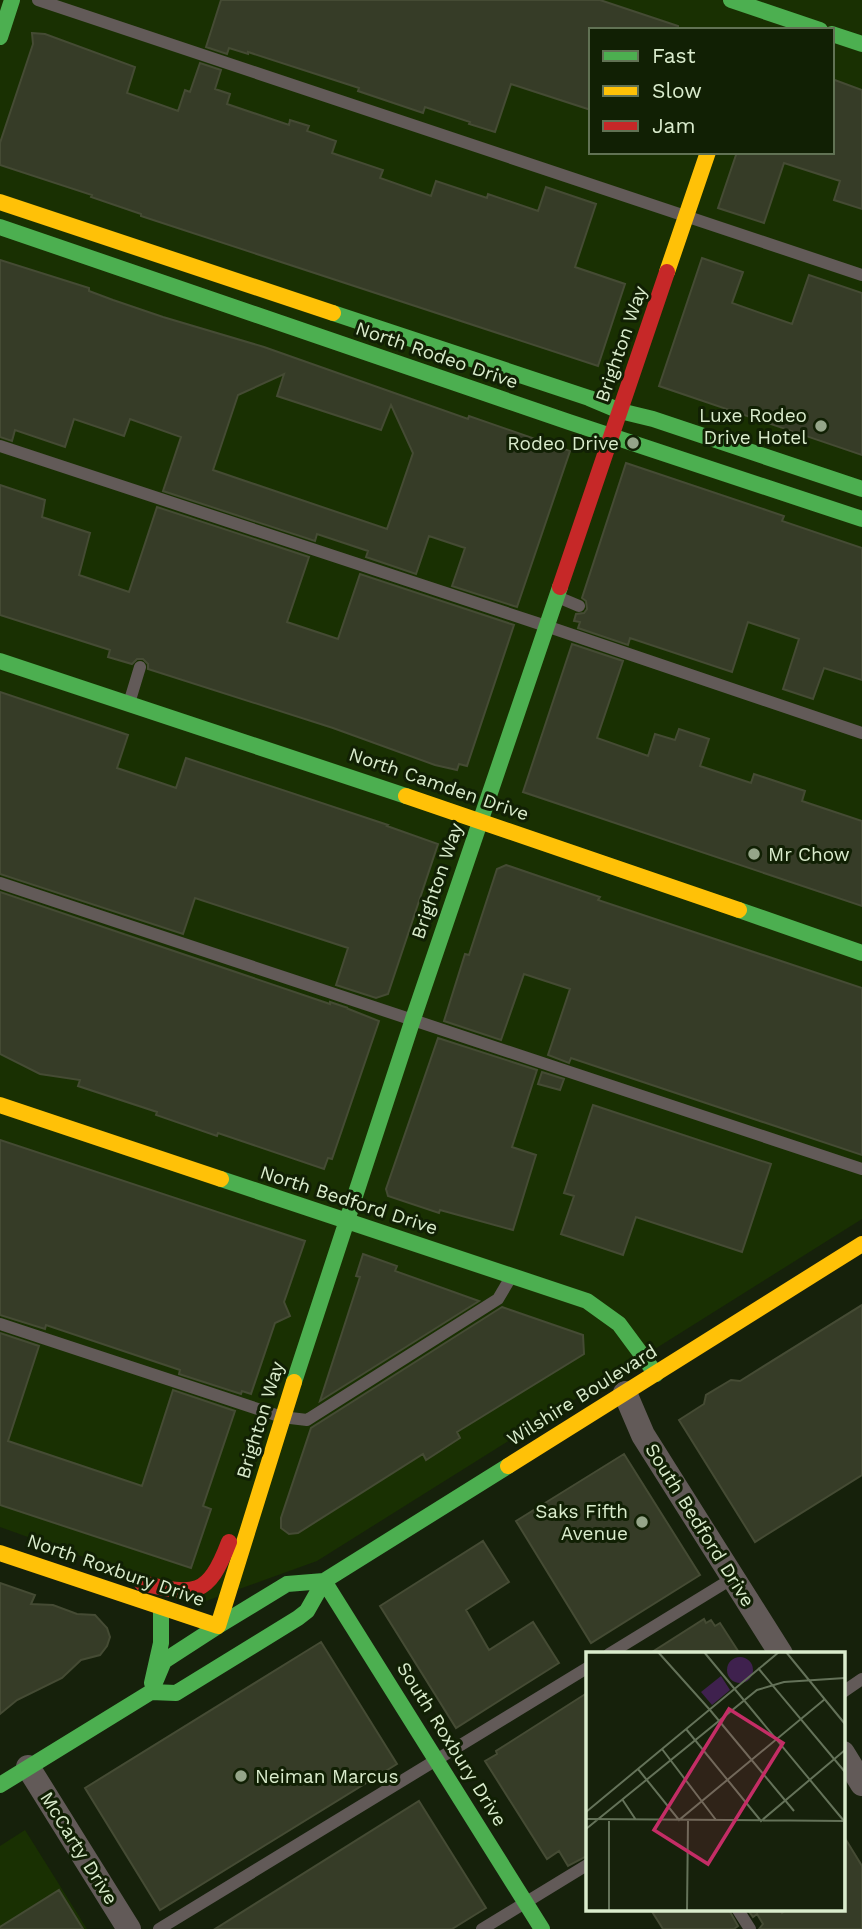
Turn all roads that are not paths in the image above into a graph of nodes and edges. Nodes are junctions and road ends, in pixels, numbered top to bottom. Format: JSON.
{"nodes":[{"id":1,"x":12,"y":0,"type":"edge"},
{"id":2,"x":38,"y":0,"type":"edge"},
{"id":3,"x":730,"y":0,"type":"edge"},
{"id":4,"x":755,"y":9,"type":"edge"},
{"id":5,"x":814,"y":28,"type":"edge"},
{"id":6,"x":834,"y":35,"type":"edge"},
{"id":7,"x":0,"y":37,"type":"edge"},
{"id":8,"x":862,"y":44,"type":"edge"},
{"id":9,"x":707,"y":154,"type":"edge"},
{"id":10,"x":0,"y":202,"type":"edge"},
{"id":11,"x":687,"y":217,"type":"junction"},
{"id":12,"x":0,"y":228,"type":"edge"},
{"id":13,"x":862,"y":275,"type":"edge"},
{"id":14,"x":620,"y":411,"type":"junction"},
{"id":15,"x":611,"y":436,"type":"junction"},
{"id":16,"x":0,"y":446,"type":"edge"},
{"id":17,"x":862,"y":489,"type":"edge"},
{"id":18,"x":862,"y":519,"type":"edge"},
{"id":19,"x":557,"y":596,"type":"junction"},
{"id":20,"x":579,"y":606,"type":"dead end"},
{"id":21,"x":546,"y":626,"type":"junction"},
{"id":22,"x":0,"y":661,"type":"edge"},
{"id":23,"x":140,"y":667,"type":"dead end"},
{"id":24,"x":128,"y":704,"type":"junction"},
{"id":25,"x":862,"y":733,"type":"edge"},
{"id":26,"x":480,"y":820,"type":"junction"},
{"id":27,"x":0,"y":883,"type":"edge"},
{"id":28,"x":862,"y":953,"type":"edge"},
{"id":29,"x":412,"y":1019,"type":"junction"},
{"id":30,"x":0,"y":1105,"type":"edge"},
{"id":31,"x":862,"y":1169,"type":"edge"},
{"id":32,"x":345,"y":1221,"type":"junction"},
{"id":33,"x":862,"y":1244,"type":"edge"},
{"id":34,"x":512,"y":1275,"type":"junction"},
{"id":35,"x":0,"y":1324,"type":"edge"},
{"id":36,"x":656,"y":1374,"type":"junction"},
{"id":37,"x":625,"y":1393,"type":"junction"},
{"id":38,"x":281,"y":1420,"type":"junction"},
{"id":39,"x":0,"y":1553,"type":"edge"},
{"id":40,"x":733,"y":1578,"type":"junction"},
{"id":41,"x":80,"y":1580,"type":"junction"},
{"id":42,"x":324,"y":1581,"type":"junction"},
{"id":43,"x":161,"y":1609,"type":"junction"},
{"id":44,"x":218,"y":1626,"type":"junction"},
{"id":45,"x":612,"y":1652,"type":"edge"},
{"id":46,"x":780,"y":1652,"type":"edge"},
{"id":47,"x":586,"y":1669,"type":"edge"},
{"id":48,"x":862,"y":1679,"type":"edge"},
{"id":49,"x":844,"y":1691,"type":"edge"},
{"id":50,"x":150,"y":1692,"type":"junction"},
{"id":51,"x":844,"y":1755,"type":"edge"},
{"id":52,"x":437,"y":1759,"type":"junction"},
{"id":53,"x":0,"y":1769,"type":"edge"},
{"id":54,"x":23,"y":1770,"type":"junction"},
{"id":55,"x":0,"y":1784,"type":"edge"},
{"id":56,"x":862,"y":1784,"type":"edge"},
{"id":57,"x":586,"y":1866,"type":"edge"},
{"id":58,"x":526,"y":1902,"type":"junction"},
{"id":59,"x":739,"y":1912,"type":"edge"},
{"id":60,"x":129,"y":1929,"type":"edge"},
{"id":61,"x":159,"y":1929,"type":"edge"},
{"id":62,"x":482,"y":1929,"type":"edge"},
{"id":63,"x":542,"y":1929,"type":"edge"},
{"id":64,"x":750,"y":1929,"type":"edge"}],
"edges":[{"from":1,"to":7,"type":"street"},
{"from":2,"to":11,"type":"lane"},
{"from":3,"to":4,"type":"street"},
{"from":4,"to":5,"type":"street"},
{"from":6,"to":8,"type":"street"},
{"from":9,"to":11,"type":"street","name":"Brighton Way"},
{"from":10,"to":14,"type":"street","name":"North Rodeo Drive"},
{"from":11,"to":13,"type":"lane"},
{"from":11,"to":14,"type":"street","name":"Brighton Way"},
{"from":12,"to":15,"type":"street","name":"North Rodeo Drive"},
{"from":14,"to":15,"type":"street","name":"Brighton Way"},
{"from":14,"to":17,"type":"street","name":"North Rodeo Drive"},
{"from":15,"to":18,"type":"street","name":"North Rodeo Drive"},
{"from":15,"to":19,"type":"street","name":"Brighton Way"},
{"from":16,"to":21,"type":"lane"},
{"from":19,"to":20,"type":"lane"},
{"from":19,"to":21,"type":"street","name":"Brighton Way"},
{"from":21,"to":25,"type":"lane"},
{"from":21,"to":26,"type":"street","name":"Brighton Way"},
{"from":22,"to":24,"type":"street","name":"North Camden Drive"},
{"from":23,"to":24,"type":"lane"},
{"from":24,"to":26,"type":"street","name":"North Camden Drive"},
{"from":26,"to":28,"type":"street","name":"North Camden Drive"},
{"from":26,"to":29,"type":"street","name":"Brighton Way"},
{"from":27,"to":29,"type":"lane"},
{"from":29,"to":31,"type":"lane"},
{"from":29,"to":32,"type":"street","name":"Brighton Way"},
{"from":30,"to":32,"type":"street","name":"North Bedford Drive"},
{"from":32,"to":34,"type":"street","name":"North Bedford Drive"},
{"from":32,"to":38,"type":"street","name":"Brighton Way"},
{"from":33,"to":36,"type":"street","name":"Wilshire Boulevard"},
{"from":34,"to":36,"type":"street","name":"North Bedford Drive"},
{"from":34,"to":38,"type":"lane"},
{"from":35,"to":38,"type":"lane"},
{"from":36,"to":37,"type":"street","name":"Wilshire Boulevard"},
{"from":37,"to":40,"type":"street","name":"South Bedford Drive"},
{"from":37,"to":42,"type":"street","name":"Wilshire Boulevard"},
{"from":38,"to":41,"type":"street"},
{"from":38,"to":44,"type":"street","name":"Brighton Way"},
{"from":39,"to":41,"type":"street","name":"North Roxbury Drive"},
{"from":40,"to":45,"type":"lane"},
{"from":40,"to":46,"type":"street","name":"South Bedford Drive"},
{"from":41,"to":43,"type":"street","name":"North Roxbury Drive"},
{"from":42,"to":44,"type":"street","name":"Wilshire Boulevard"},
{"from":42,"to":50,"type":"street","name":"Wilshire Boulevard"},
{"from":42,"to":52,"type":"street","name":"South Roxbury Drive"},
{"from":43,"to":44,"type":"street","name":"North Roxbury Drive"},
{"from":43,"to":50,"type":"street"},
{"from":44,"to":50,"type":"street","name":"Wilshire Boulevard"},
{"from":47,"to":52,"type":"lane"},
{"from":48,"to":49,"type":"lane"},
{"from":50,"to":54,"type":"street","name":"Wilshire Boulevard"},
{"from":51,"to":56,"type":"street"},
{"from":52,"to":58,"type":"street","name":"South Roxbury Drive"},
{"from":52,"to":61,"type":"lane"},
{"from":53,"to":54,"type":"lane"},
{"from":54,"to":55,"type":"street","name":"Wilshire Boulevard"},
{"from":54,"to":60,"type":"street","name":"McCarty Drive"},
{"from":57,"to":58,"type":"lane"},
{"from":58,"to":62,"type":"lane"},
{"from":58,"to":63,"type":"street","name":"South Roxbury Drive"},
{"from":59,"to":64,"type":"lane"}]}
